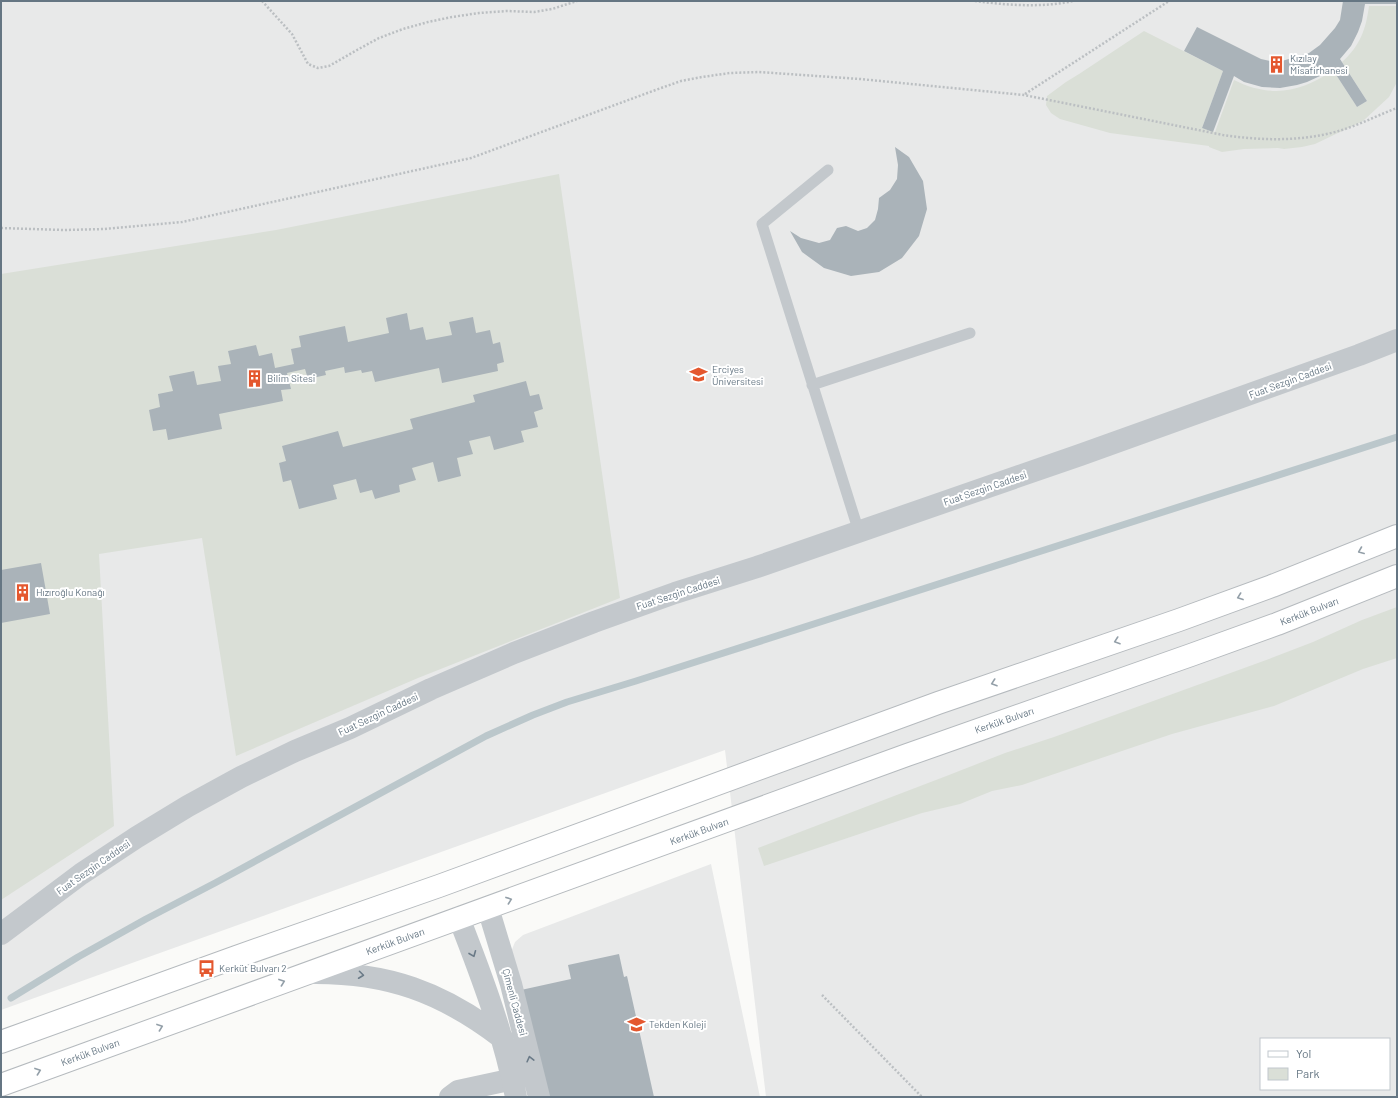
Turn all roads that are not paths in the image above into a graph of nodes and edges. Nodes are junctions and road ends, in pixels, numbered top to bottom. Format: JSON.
{"nodes":[{"id":1,"x":828,"y":170,"type":"dead end"},
{"id":2,"x":970,"y":334,"type":"dead end"},
{"id":3,"x":1397,"y":340,"type":"edge"},
{"id":4,"x":812,"y":385,"type":"junction"},
{"id":5,"x":858,"y":532,"type":"junction"},
{"id":6,"x":1397,"y":536,"type":"edge"},
{"id":7,"x":1397,"y":576,"type":"edge"},
{"id":8,"x":488,"y":908,"type":"junction"},
{"id":9,"x":459,"y":918,"type":"junction"},
{"id":10,"x":1,"y":934,"type":"edge"},
{"id":11,"x":308,"y":973,"type":"junction"},
{"id":12,"x":502,"y":1038,"type":"junction"},
{"id":13,"x":1,"y":1042,"type":"edge"},
{"id":14,"x":1,"y":1085,"type":"edge"},
{"id":15,"x":515,"y":1088,"type":"edge"},
{"id":16,"x":450,"y":1097,"type":"edge"},
{"id":17,"x":539,"y":1097,"type":"edge"}],
"edges":[{"from":1,"to":4,"type":"lane"},
{"from":2,"to":4,"type":"lane"},
{"from":3,"to":5,"type":"street","name":"Fuat Sezgin Caddesi"},
{"from":4,"to":5,"type":"lane"},
{"from":5,"to":10,"type":"street","name":"Fuat Sezgin Caddesi"},
{"from":6,"to":13,"type":"main road","one_way":true},
{"from":8,"to":7,"type":"main road","name":"Kerkük Bulvarı","one_way":true},
{"from":8,"to":9,"type":"main road","name":"Kerkük Bulvarı"},
{"from":17,"to":8,"type":"street","name":"Çimenli Caddesi","one_way":true},
{"from":9,"to":11,"type":"main road","name":"Kerkük Bulvarı"},
{"from":9,"to":12,"type":"street","one_way":true},
{"from":11,"to":12,"type":"street","one_way":true},
{"from":14,"to":11,"type":"main road","name":"Kerkük Bulvarı","one_way":true},
{"from":12,"to":15,"type":"street"},
{"from":15,"to":16,"type":"street"}]}
